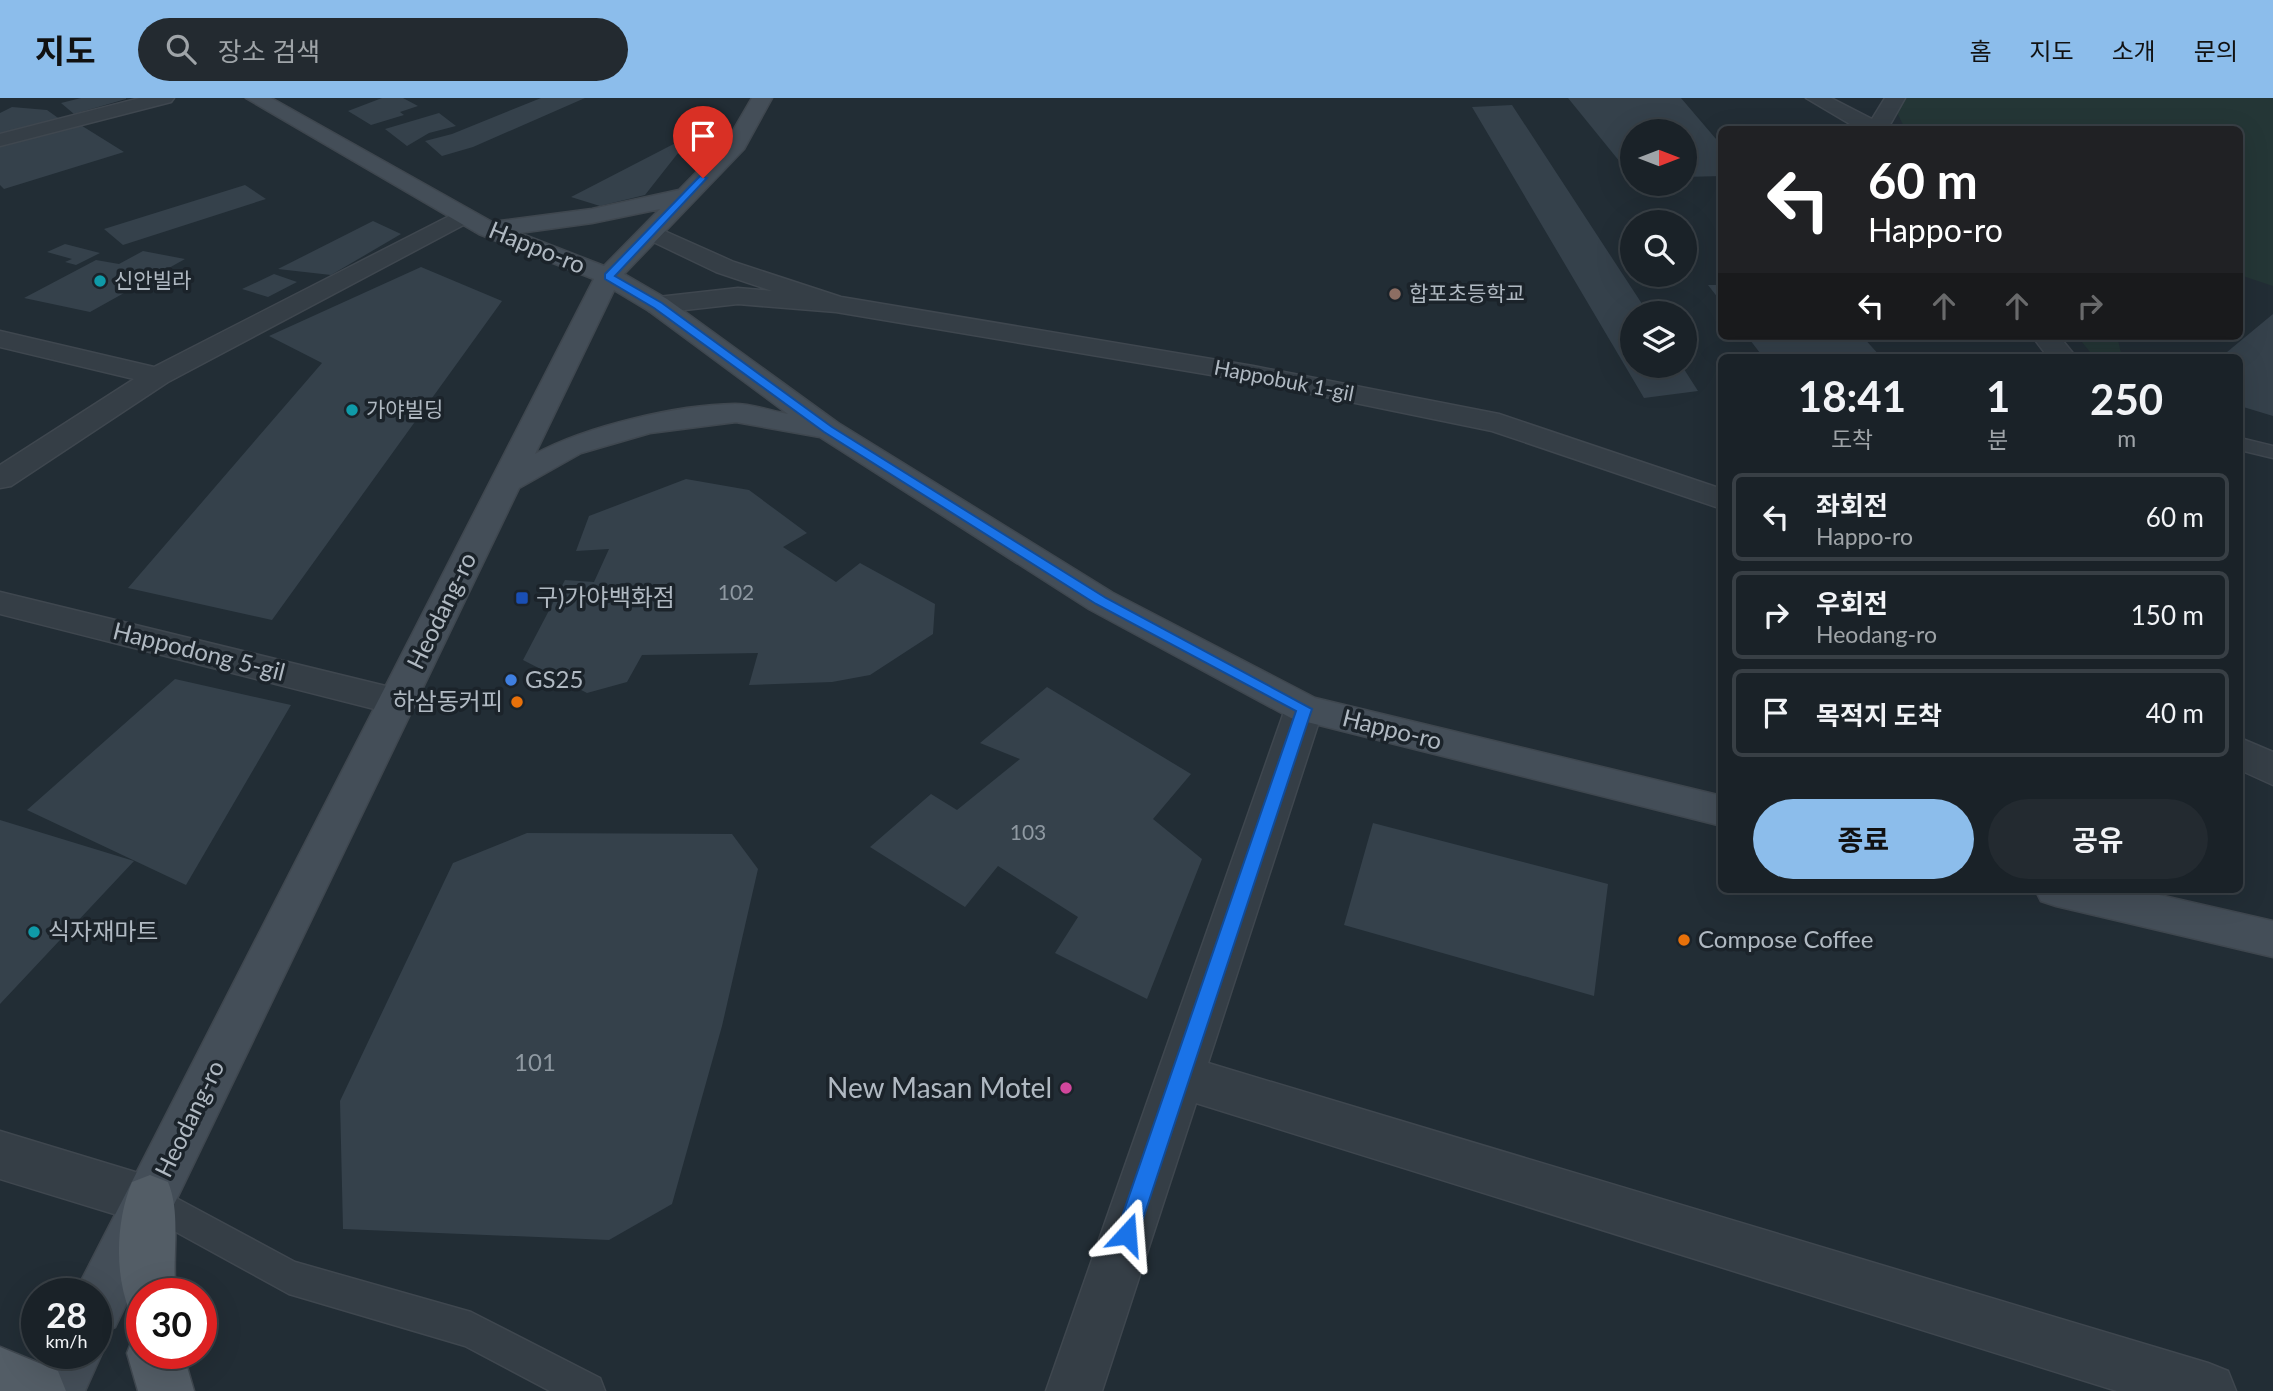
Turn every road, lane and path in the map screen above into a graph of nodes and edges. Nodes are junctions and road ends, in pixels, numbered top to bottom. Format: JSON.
{"nodes":[{"id":1,"x":164,"y":98,"type":"edge"},
{"id":2,"x":256,"y":98,"type":"edge"},
{"id":3,"x":762,"y":98,"type":"edge"},
{"id":4,"x":1816,"y":98,"type":"edge"},
{"id":5,"x":1895,"y":98,"type":"edge"},
{"id":6,"x":1871,"y":126,"type":"edge"},
{"id":7,"x":1879,"y":126,"type":"edge"},
{"id":8,"x":0,"y":140,"type":"edge"},
{"id":9,"x":686,"y":195,"type":"junction"},
{"id":10,"x":475,"y":222,"type":"junction"},
{"id":11,"x":651,"y":232,"type":"junction"},
{"id":12,"x":608,"y":276,"type":"junction"},
{"id":13,"x":836,"y":304,"type":"junction"},
{"id":14,"x":658,"y":306,"type":"junction"},
{"id":15,"x":0,"y":339,"type":"edge"},
{"id":16,"x":2048,"y":340,"type":"edge"},
{"id":17,"x":2060,"y":354,"type":"edge"},
{"id":18,"x":158,"y":376,"type":"junction"},
{"id":19,"x":828,"y":429,"type":"junction"},
{"id":20,"x":2243,"y":445,"type":"edge"},
{"id":21,"x":2273,"y":452,"type":"edge"},
{"id":22,"x":0,"y":479,"type":"edge"},
{"id":23,"x":506,"y":482,"type":"junction"},
{"id":24,"x":1718,"y":498,"type":"edge"},
{"id":25,"x":0,"y":603,"type":"edge"},
{"id":26,"x":398,"y":702,"type":"junction"},
{"id":27,"x":1304,"y":709,"type":"junction"},
{"id":28,"x":2243,"y":754,"type":"edge"},
{"id":29,"x":2273,"y":770,"type":"edge"},
{"id":30,"x":1718,"y":810,"type":"edge"},
{"id":31,"x":2073,"y":893,"type":"edge"},
{"id":32,"x":2273,"y":939,"type":"edge"},
{"id":33,"x":1180,"y":1076,"type":"junction"},
{"id":34,"x":0,"y":1156,"type":"edge"},
{"id":35,"x":150,"y":1200,"type":"junction"},
{"id":36,"x":111,"y":1278,"type":"edge"},
{"id":37,"x":147,"y":1278,"type":"edge"},
{"id":38,"x":66,"y":1369,"type":"edge"},
{"id":39,"x":160,"y":1369,"type":"edge"},
{"id":40,"x":0,"y":1375,"type":"edge"},
{"id":41,"x":38,"y":1391,"type":"edge"},
{"id":42,"x":55,"y":1391,"type":"edge"},
{"id":43,"x":166,"y":1391,"type":"edge"},
{"id":44,"x":587,"y":1391,"type":"edge"},
{"id":45,"x":1074,"y":1391,"type":"edge"},
{"id":46,"x":2208,"y":1391,"type":"edge"}],
"edges":[{"from":1,"to":8,"type":"street"},
{"from":2,"to":10,"type":"main road","name":"Happo-ro"},
{"from":3,"to":9,"type":"main road","name":"Heodang-ro"},
{"from":4,"to":6,"type":"street"},
{"from":5,"to":7,"type":"street"},
{"from":9,"to":10,"type":"main road"},
{"from":9,"to":11,"type":"main road","name":"Heodang-ro"},
{"from":10,"to":12,"type":"main road","name":"Happo-ro"},
{"from":10,"to":18,"type":"street"},
{"from":11,"to":12,"type":"main road","name":"Heodang-ro"},
{"from":11,"to":13,"type":"street"},
{"from":12,"to":14,"type":"main road","name":"Happo-ro"},
{"from":12,"to":23,"type":"main road","name":"Heodang-ro"},
{"from":13,"to":14,"type":"street"},
{"from":13,"to":24,"type":"street","name":"Happobuk 1-gil"},
{"from":14,"to":19,"type":"main road","name":"Happo-ro"},
{"from":15,"to":18,"type":"street"},
{"from":16,"to":17,"type":"street"},
{"from":18,"to":22,"type":"street"},
{"from":19,"to":23,"type":"main road"},
{"from":19,"to":27,"type":"main road","name":"Happo-ro"},
{"from":20,"to":21,"type":"lane"},
{"from":23,"to":26,"type":"main road","name":"Heodang-ro"},
{"from":25,"to":26,"type":"street","name":"Happodong 5-gil"},
{"from":26,"to":35,"type":"main road","name":"Heodang-ro"},
{"from":27,"to":30,"type":"main road","name":"Happo-ro"},
{"from":27,"to":33,"type":"street"},
{"from":28,"to":29,"type":"street"},
{"from":31,"to":32,"type":"main road"},
{"from":33,"to":45,"type":"street"},
{"from":33,"to":46,"type":"street"},
{"from":34,"to":35,"type":"street"},
{"from":35,"to":36,"type":"main road","name":"Heodang-ro"},
{"from":35,"to":37,"type":"main road"},
{"from":35,"to":44,"type":"lane"},
{"from":38,"to":42,"type":"main road"},
{"from":39,"to":43,"type":"main road"},
{"from":40,"to":41,"type":"main road"}]}
